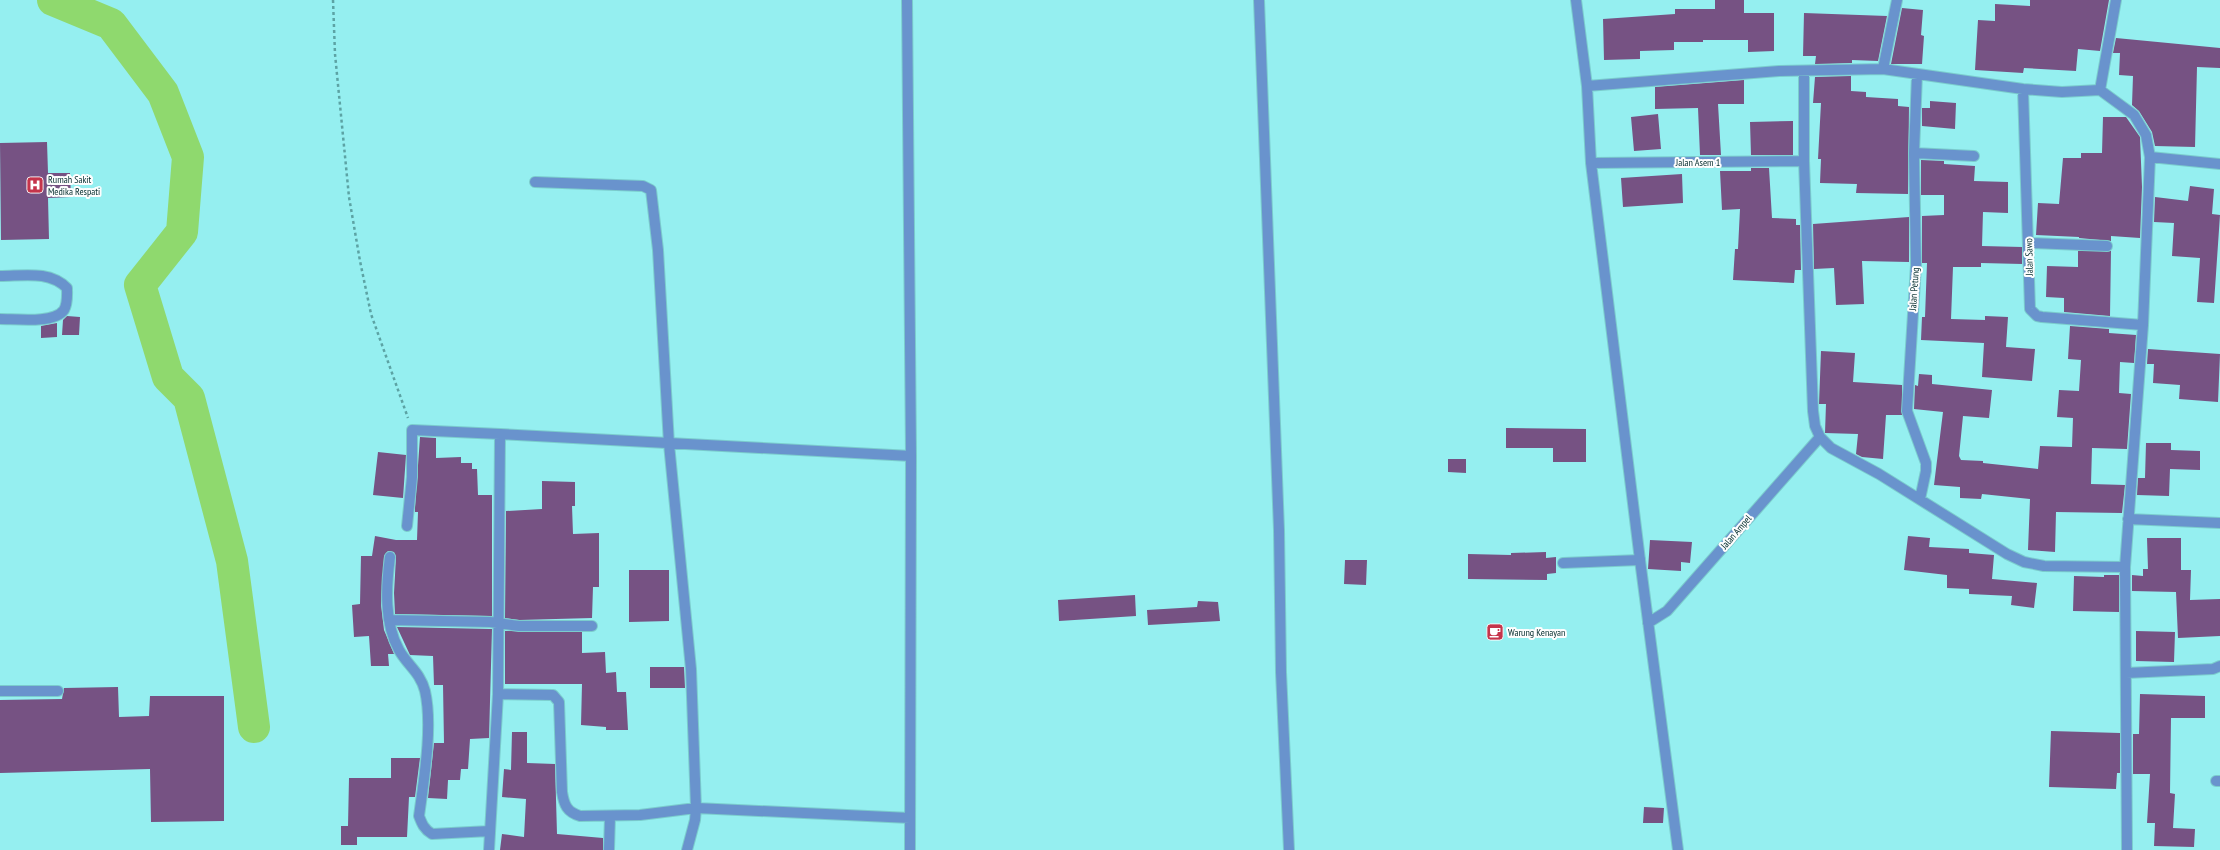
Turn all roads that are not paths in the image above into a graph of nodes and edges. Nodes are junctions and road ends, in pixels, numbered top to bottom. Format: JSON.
{"nodes":[{"id":1,"x":907,"y":0,"type":"edge"},
{"id":2,"x":1259,"y":0,"type":"edge"},
{"id":3,"x":1576,"y":0,"type":"edge"},
{"id":4,"x":1897,"y":0,"type":"edge"},
{"id":5,"x":2116,"y":0,"type":"edge"},
{"id":6,"x":1883,"y":69,"type":"junction"},
{"id":7,"x":1804,"y":71,"type":"junction"},
{"id":8,"x":1917,"y":74,"type":"junction"},
{"id":9,"x":1587,"y":86,"type":"junction"},
{"id":10,"x":2023,"y":89,"type":"junction"},
{"id":11,"x":2100,"y":90,"type":"junction"},
{"id":12,"x":1914,"y":153,"type":"junction"},
{"id":13,"x":1974,"y":156,"type":"dead end"},
{"id":14,"x":2150,"y":157,"type":"junction"},
{"id":15,"x":1591,"y":162,"type":"junction"},
{"id":16,"x":1804,"y":162,"type":"junction"},
{"id":17,"x":2220,"y":164,"type":"edge"},
{"id":18,"x":535,"y":182,"type":"dead end"},
{"id":19,"x":2029,"y":243,"type":"junction"},
{"id":20,"x":2107,"y":246,"type":"dead end"},
{"id":21,"x":0,"y":276,"type":"edge"},
{"id":22,"x":0,"y":319,"type":"edge"},
{"id":23,"x":2143,"y":325,"type":"junction"},
{"id":24,"x":500,"y":434,"type":"junction"},
{"id":25,"x":1820,"y":437,"type":"junction"},
{"id":26,"x":669,"y":444,"type":"junction"},
{"id":27,"x":911,"y":456,"type":"junction"},
{"id":28,"x":1920,"y":499,"type":"junction"},
{"id":29,"x":2128,"y":519,"type":"junction"},
{"id":30,"x":2220,"y":523,"type":"edge"},
{"id":31,"x":407,"y":526,"type":"dead end"},
{"id":32,"x":390,"y":557,"type":"dead end"},
{"id":33,"x":1640,"y":560,"type":"junction"},
{"id":34,"x":1563,"y":563,"type":"dead end"},
{"id":35,"x":2125,"y":567,"type":"junction"},
{"id":36,"x":389,"y":620,"type":"junction"},
{"id":37,"x":1648,"y":623,"type":"junction"},
{"id":38,"x":500,"y":624,"type":"junction"},
{"id":39,"x":592,"y":626,"type":"dead end"},
{"id":40,"x":2220,"y":666,"type":"edge"},
{"id":41,"x":2126,"y":673,"type":"junction"},
{"id":42,"x":0,"y":691,"type":"edge"},
{"id":43,"x":58,"y":691,"type":"dead end"},
{"id":44,"x":498,"y":694,"type":"junction"},
{"id":45,"x":696,"y":808,"type":"junction"},
{"id":46,"x":610,"y":816,"type":"junction"},
{"id":47,"x":910,"y":818,"type":"junction"},
{"id":48,"x":490,"y":831,"type":"junction"},
{"id":49,"x":489,"y":850,"type":"edge"},
{"id":50,"x":609,"y":850,"type":"edge"},
{"id":51,"x":687,"y":850,"type":"edge"},
{"id":52,"x":910,"y":850,"type":"edge"},
{"id":53,"x":1290,"y":850,"type":"edge"},
{"id":54,"x":1678,"y":850,"type":"edge"},
{"id":55,"x":2127,"y":850,"type":"edge"}],
"edges":[{"from":1,"to":27,"type":"street"},
{"from":2,"to":53,"type":"street"},
{"from":3,"to":9,"type":"street"},
{"from":4,"to":6,"type":"street"},
{"from":5,"to":11,"type":"street"},
{"from":6,"to":7,"type":"street"},
{"from":6,"to":8,"type":"street"},
{"from":7,"to":9,"type":"street"},
{"from":7,"to":16,"type":"street"},
{"from":8,"to":10,"type":"street"},
{"from":8,"to":12,"type":"street","name":"Jalan Petung"},
{"from":9,"to":15,"type":"street"},
{"from":10,"to":11,"type":"street"},
{"from":10,"to":19,"type":"street","name":"Jalan Sawo"},
{"from":11,"to":14,"type":"street"},
{"from":12,"to":13,"type":"street"},
{"from":12,"to":28,"type":"street","name":"Jalan Petung"},
{"from":14,"to":17,"type":"street"},
{"from":14,"to":23,"type":"street"},
{"from":15,"to":16,"type":"street","name":"Jalan Asem 1"},
{"from":15,"to":33,"type":"street"},
{"from":16,"to":25,"type":"street"},
{"from":18,"to":26,"type":"street"},
{"from":19,"to":20,"type":"street"},
{"from":19,"to":23,"type":"street","name":"Jalan Sawo"},
{"from":21,"to":22,"type":"street"},
{"from":23,"to":29,"type":"street"},
{"from":24,"to":26,"type":"street"},
{"from":24,"to":31,"type":"street"},
{"from":24,"to":38,"type":"street"},
{"from":25,"to":28,"type":"street"},
{"from":25,"to":37,"type":"street","name":"Jalan Ampel"},
{"from":26,"to":27,"type":"street"},
{"from":26,"to":45,"type":"street"},
{"from":27,"to":47,"type":"street"},
{"from":28,"to":35,"type":"street"},
{"from":29,"to":30,"type":"street"},
{"from":29,"to":35,"type":"street"},
{"from":32,"to":36,"type":"street"},
{"from":33,"to":34,"type":"street"},
{"from":33,"to":37,"type":"street"},
{"from":35,"to":41,"type":"street"},
{"from":36,"to":38,"type":"street"},
{"from":36,"to":48,"type":"street"},
{"from":37,"to":54,"type":"street"},
{"from":38,"to":39,"type":"street"},
{"from":38,"to":44,"type":"street"},
{"from":40,"to":41,"type":"street"},
{"from":41,"to":55,"type":"street"},
{"from":42,"to":43,"type":"street"},
{"from":44,"to":46,"type":"street"},
{"from":44,"to":48,"type":"street"},
{"from":45,"to":46,"type":"street"},
{"from":45,"to":47,"type":"street"},
{"from":45,"to":51,"type":"street"},
{"from":46,"to":50,"type":"street"},
{"from":47,"to":52,"type":"street"},
{"from":48,"to":49,"type":"street"}]}
